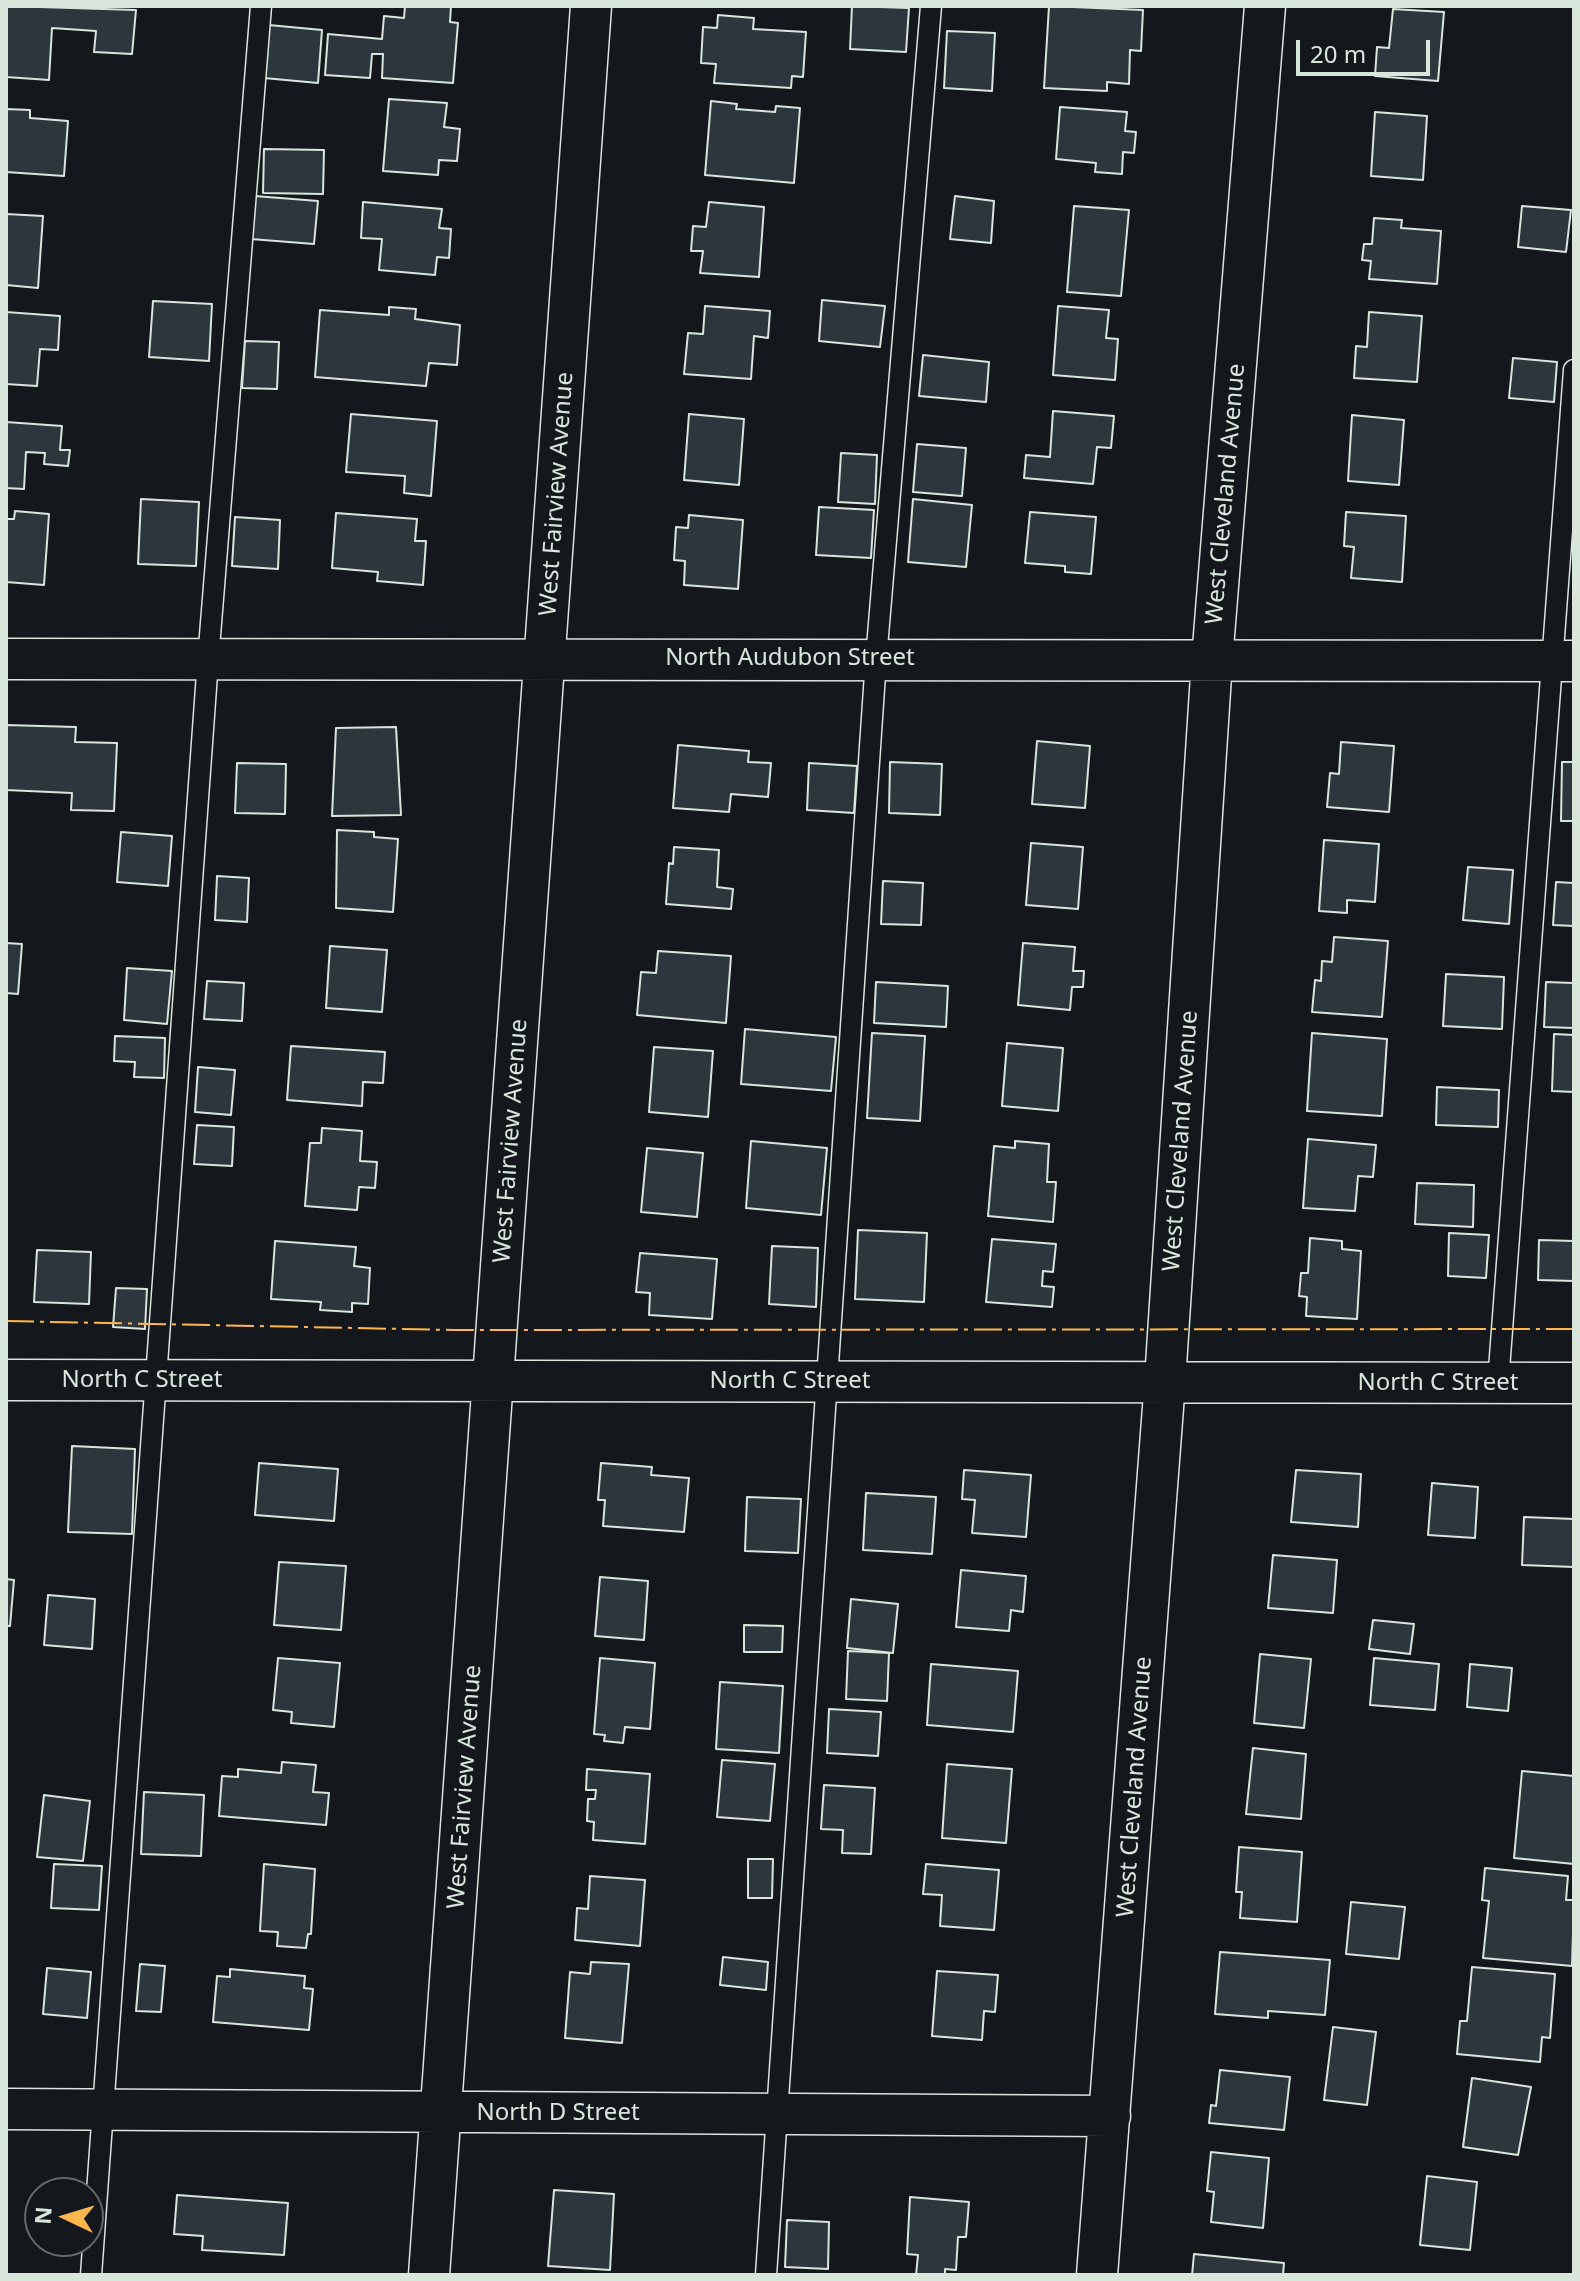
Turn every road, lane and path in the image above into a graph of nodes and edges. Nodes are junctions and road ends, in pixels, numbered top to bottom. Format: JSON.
{"nodes":[{"id":1,"x":261,"y":6,"type":"edge"},
{"id":2,"x":591,"y":6,"type":"edge"},
{"id":3,"x":931,"y":6,"type":"edge"},
{"id":4,"x":1265,"y":6,"type":"edge"},
{"id":5,"x":1574,"y":370,"type":"edge"},
{"id":6,"x":545,"y":658,"type":"junction"},
{"id":7,"x":6,"y":659,"type":"edge"},
{"id":8,"x":876,"y":659,"type":"junction"},
{"id":9,"x":208,"y":660,"type":"junction"},
{"id":10,"x":1212,"y":660,"type":"junction"},
{"id":11,"x":1562,"y":661,"type":"edge"},
{"id":12,"x":6,"y":1380,"type":"edge"},
{"id":13,"x":156,"y":1380,"type":"junction"},
{"id":14,"x":494,"y":1381,"type":"junction"},
{"id":15,"x":828,"y":1381,"type":"junction"},
{"id":16,"x":1165,"y":1381,"type":"junction"},
{"id":17,"x":1498,"y":1383,"type":"junction"},
{"id":18,"x":1574,"y":1383,"type":"edge"},
{"id":19,"x":6,"y":2109,"type":"edge"},
{"id":20,"x":101,"y":2110,"type":"junction"},
{"id":21,"x":441,"y":2113,"type":"junction"},
{"id":22,"x":777,"y":2115,"type":"junction"},
{"id":23,"x":1110,"y":2116,"type":"junction"},
{"id":24,"x":91,"y":2275,"type":"edge"},
{"id":25,"x":429,"y":2275,"type":"edge"},
{"id":26,"x":766,"y":2275,"type":"edge"},
{"id":27,"x":1097,"y":2275,"type":"edge"}],
"edges":[{"from":1,"to":9,"type":"lane"},
{"from":2,"to":6,"type":"street","name":"West Fairview Avenue"},
{"from":3,"to":8,"type":"lane"},
{"from":4,"to":10,"type":"street","name":"West Cleveland Avenue"},
{"from":5,"to":11,"type":"lane"},
{"from":6,"to":8,"type":"street","name":"North Audubon Street"},
{"from":6,"to":9,"type":"street","name":"North Audubon Street"},
{"from":6,"to":14,"type":"street","name":"West Fairview Avenue"},
{"from":7,"to":9,"type":"street","name":"North Audubon Street"},
{"from":8,"to":10,"type":"street","name":"North Audubon Street"},
{"from":8,"to":15,"type":"lane"},
{"from":9,"to":13,"type":"lane"},
{"from":10,"to":11,"type":"street","name":"North Audubon Street"},
{"from":10,"to":16,"type":"street","name":"West Cleveland Avenue"},
{"from":11,"to":17,"type":"lane"},
{"from":12,"to":13,"type":"street","name":"North C Street"},
{"from":13,"to":14,"type":"street","name":"North C Street"},
{"from":13,"to":20,"type":"lane"},
{"from":14,"to":15,"type":"street","name":"North C Street"},
{"from":14,"to":21,"type":"street","name":"West Fairview Avenue"},
{"from":15,"to":16,"type":"street","name":"North C Street"},
{"from":15,"to":22,"type":"lane"},
{"from":16,"to":17,"type":"street","name":"North C Street"},
{"from":16,"to":23,"type":"street","name":"West Cleveland Avenue"},
{"from":17,"to":18,"type":"street","name":"North C Street"},
{"from":19,"to":20,"type":"street","name":"North D Street"},
{"from":20,"to":21,"type":"street","name":"North D Street"},
{"from":20,"to":24,"type":"lane"},
{"from":21,"to":22,"type":"street","name":"North D Street"},
{"from":21,"to":25,"type":"street","name":"West Fairview Avenue"},
{"from":22,"to":23,"type":"street","name":"North D Street"},
{"from":22,"to":26,"type":"lane"},
{"from":23,"to":27,"type":"street","name":"West Cleveland Avenue"}]}
